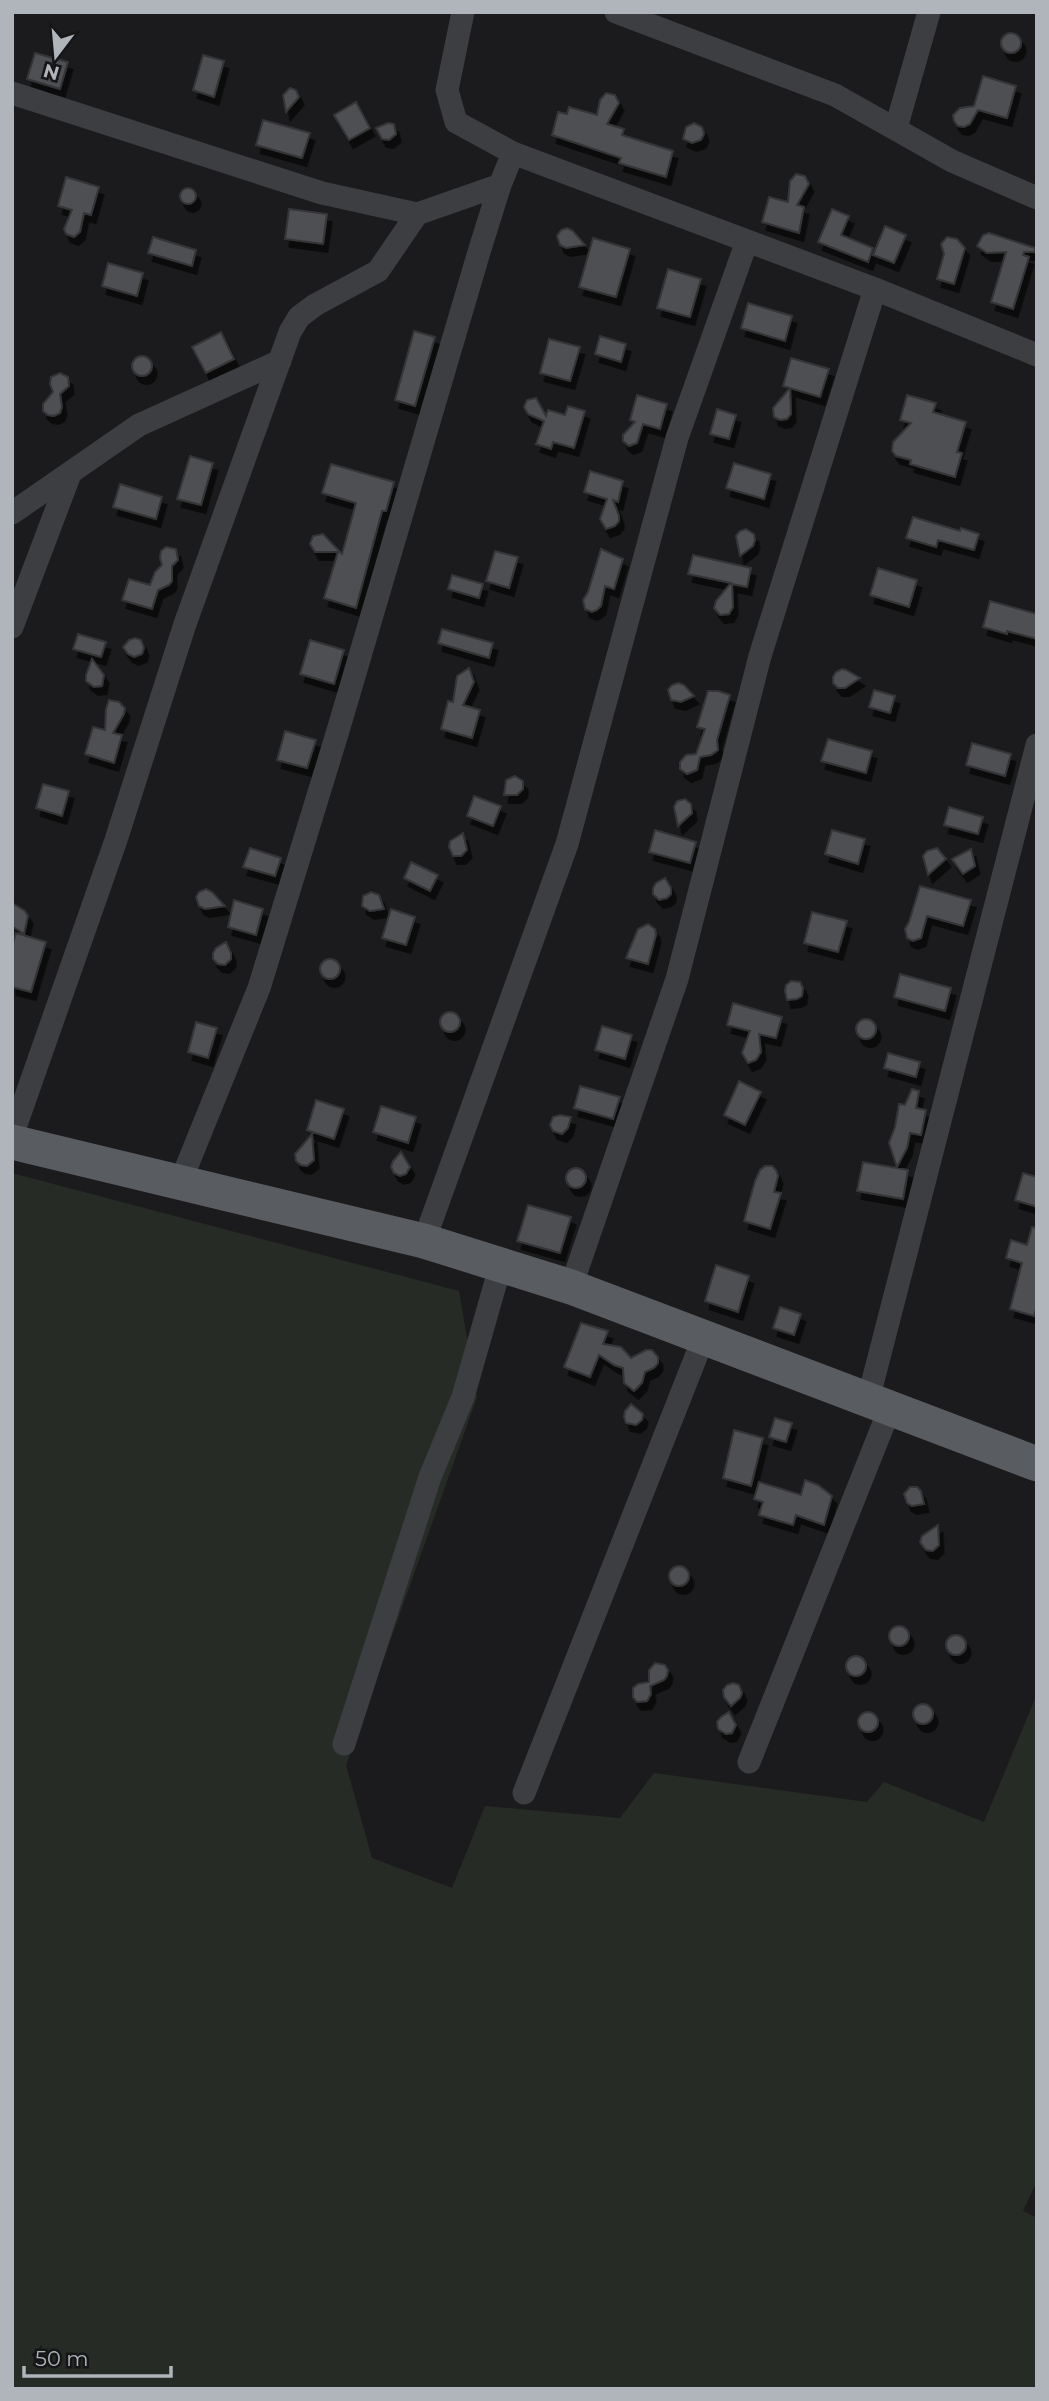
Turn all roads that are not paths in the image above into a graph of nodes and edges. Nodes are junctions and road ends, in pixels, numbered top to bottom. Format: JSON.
{"nodes":[{"id":1,"x":463,"y":12,"type":"edge"},
{"id":2,"x":616,"y":12,"type":"edge"},
{"id":3,"x":929,"y":12,"type":"edge"},
{"id":4,"x":12,"y":93,"type":"edge"},
{"id":5,"x":896,"y":128,"type":"junction"},
{"id":6,"x":513,"y":153,"type":"junction"},
{"id":7,"x":500,"y":185,"type":"junction"},
{"id":8,"x":1037,"y":198,"type":"edge"},
{"id":9,"x":417,"y":214,"type":"junction"},
{"id":10,"x":747,"y":241,"type":"junction"},
{"id":11,"x":875,"y":289,"type":"junction"},
{"id":12,"x":1037,"y":355,"type":"edge"},
{"id":13,"x":280,"y":361,"type":"junction"},
{"id":14,"x":70,"y":474,"type":"junction"},
{"id":15,"x":12,"y":513,"type":"edge"},
{"id":16,"x":12,"y":627,"type":"edge"},
{"id":17,"x":1037,"y":746,"type":"edge"},
{"id":18,"x":12,"y":1136,"type":"edge"},
{"id":19,"x":12,"y":1142,"type":"edge"},
{"id":20,"x":180,"y":1183,"type":"junction"},
{"id":21,"x":424,"y":1241,"type":"junction"},
{"id":22,"x":501,"y":1264,"type":"junction"},
{"id":23,"x":571,"y":1287,"type":"junction"},
{"id":24,"x":703,"y":1339,"type":"junction"},
{"id":25,"x":879,"y":1404,"type":"junction"},
{"id":26,"x":1037,"y":1464,"type":"edge"},
{"id":27,"x":344,"y":1744,"type":"dead end"},
{"id":28,"x":749,"y":1762,"type":"dead end"},
{"id":29,"x":524,"y":1793,"type":"dead end"}],
"edges":[{"from":1,"to":6,"type":"street"},
{"from":2,"to":5,"type":"street"},
{"from":3,"to":5,"type":"street"},
{"from":4,"to":9,"type":"street"},
{"from":5,"to":8,"type":"street"},
{"from":6,"to":7,"type":"street"},
{"from":6,"to":10,"type":"street"},
{"from":7,"to":9,"type":"street"},
{"from":7,"to":20,"type":"street"},
{"from":9,"to":13,"type":"street"},
{"from":10,"to":11,"type":"street"},
{"from":10,"to":21,"type":"street"},
{"from":11,"to":12,"type":"street"},
{"from":11,"to":23,"type":"street"},
{"from":13,"to":14,"type":"street"},
{"from":13,"to":18,"type":"street"},
{"from":14,"to":15,"type":"street"},
{"from":14,"to":16,"type":"street"},
{"from":17,"to":25,"type":"street"},
{"from":19,"to":20,"type":"main road"},
{"from":20,"to":21,"type":"main road"},
{"from":21,"to":22,"type":"main road"},
{"from":22,"to":23,"type":"main road"},
{"from":22,"to":27,"type":"street"},
{"from":23,"to":24,"type":"main road"},
{"from":24,"to":25,"type":"main road"},
{"from":24,"to":29,"type":"street"},
{"from":25,"to":26,"type":"main road"},
{"from":25,"to":28,"type":"street"}]}
